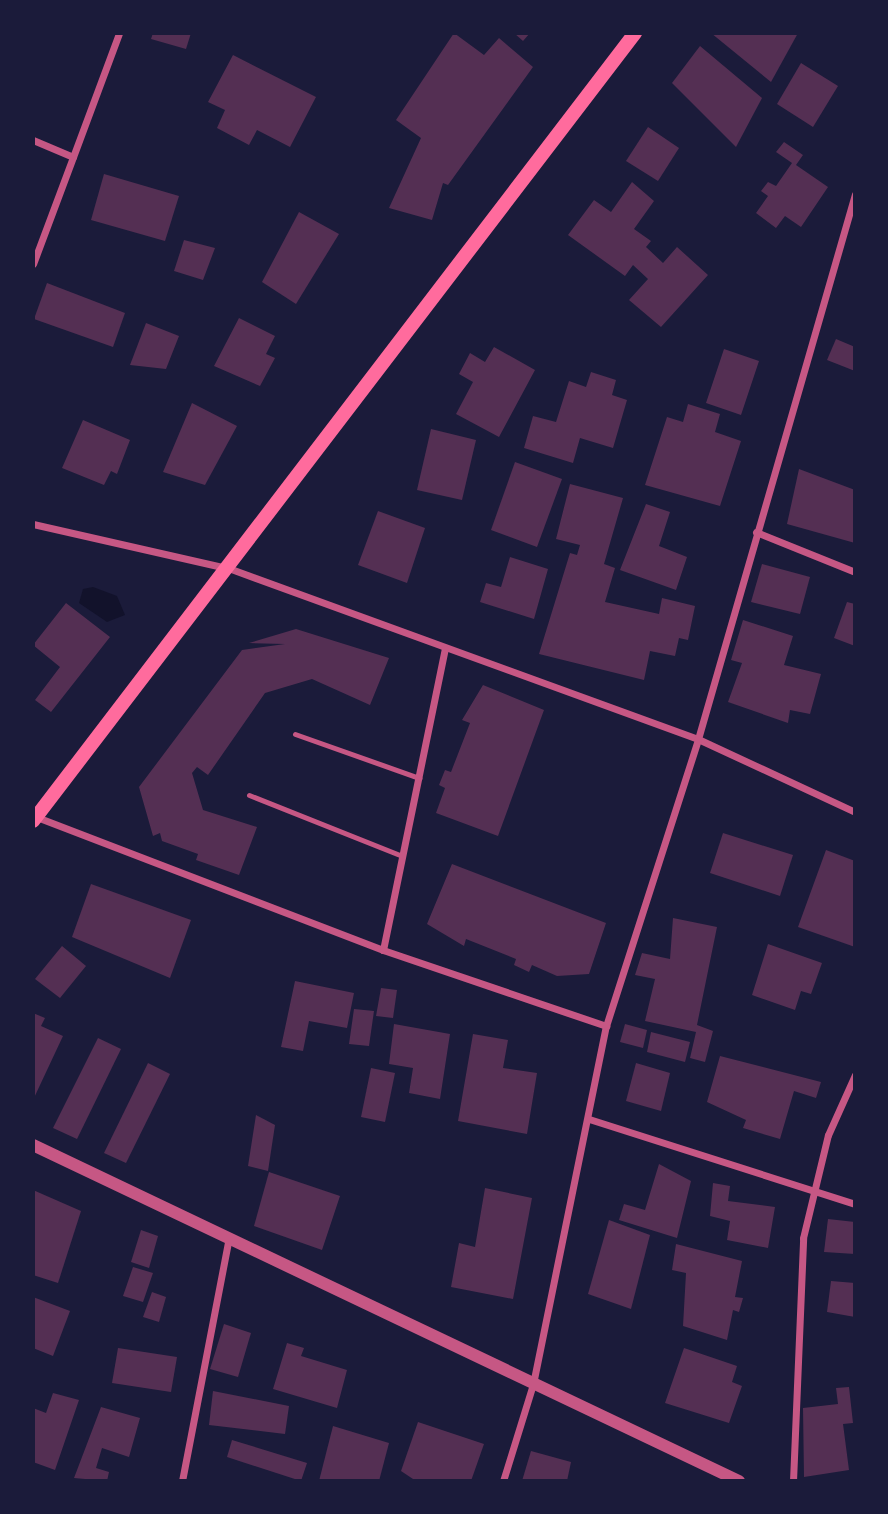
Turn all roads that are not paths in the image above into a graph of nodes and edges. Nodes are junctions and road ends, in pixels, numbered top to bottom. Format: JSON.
{"nodes":[{"id":1,"x":119,"y":33,"type":"edge"},
{"id":2,"x":635,"y":33,"type":"edge"},
{"id":3,"x":33,"y":140,"type":"edge"},
{"id":4,"x":73,"y":157,"type":"junction"},
{"id":5,"x":855,"y":194,"type":"edge"},
{"id":6,"x":33,"y":264,"type":"edge"},
{"id":7,"x":33,"y":524,"type":"edge"},
{"id":8,"x":756,"y":533,"type":"junction"},
{"id":9,"x":231,"y":569,"type":"junction"},
{"id":10,"x":855,"y":572,"type":"edge"},
{"id":11,"x":445,"y":649,"type":"junction"},
{"id":12,"x":295,"y":734,"type":"dead end"},
{"id":13,"x":698,"y":739,"type":"junction"},
{"id":14,"x":419,"y":778,"type":"junction"},
{"id":15,"x":249,"y":795,"type":"dead end"},
{"id":16,"x":855,"y":812,"type":"edge"},
{"id":17,"x":34,"y":818,"type":"edge"},
{"id":18,"x":402,"y":856,"type":"junction"},
{"id":19,"x":383,"y":950,"type":"junction"},
{"id":20,"x":606,"y":1026,"type":"junction"},
{"id":21,"x":855,"y":1075,"type":"edge"},
{"id":22,"x":589,"y":1119,"type":"junction"},
{"id":23,"x":33,"y":1145,"type":"edge"},
{"id":24,"x":815,"y":1188,"type":"junction"},
{"id":25,"x":855,"y":1204,"type":"edge"},
{"id":26,"x":229,"y":1238,"type":"junction"},
{"id":27,"x":533,"y":1384,"type":"junction"},
{"id":28,"x":182,"y":1481,"type":"edge"},
{"id":29,"x":503,"y":1481,"type":"edge"},
{"id":30,"x":739,"y":1481,"type":"edge"},
{"id":31,"x":793,"y":1481,"type":"edge"}],
"edges":[{"from":1,"to":4,"type":"street"},
{"from":2,"to":9,"type":"main road"},
{"from":3,"to":4,"type":"street"},
{"from":4,"to":6,"type":"street"},
{"from":5,"to":8,"type":"street"},
{"from":7,"to":9,"type":"street"},
{"from":8,"to":10,"type":"street"},
{"from":8,"to":13,"type":"street"},
{"from":9,"to":11,"type":"street"},
{"from":9,"to":17,"type":"main road"},
{"from":11,"to":13,"type":"street"},
{"from":11,"to":14,"type":"street"},
{"from":12,"to":14,"type":"lane"},
{"from":13,"to":16,"type":"street"},
{"from":13,"to":20,"type":"street"},
{"from":14,"to":18,"type":"street"},
{"from":15,"to":18,"type":"lane"},
{"from":17,"to":19,"type":"street"},
{"from":18,"to":19,"type":"street"},
{"from":19,"to":20,"type":"street"},
{"from":20,"to":22,"type":"street"},
{"from":21,"to":24,"type":"street"},
{"from":22,"to":24,"type":"street"},
{"from":22,"to":27,"type":"street"},
{"from":23,"to":26,"type":"street"},
{"from":24,"to":25,"type":"street"},
{"from":24,"to":31,"type":"street"},
{"from":26,"to":27,"type":"street"},
{"from":26,"to":28,"type":"street"},
{"from":27,"to":29,"type":"street"},
{"from":27,"to":30,"type":"street"}]}
